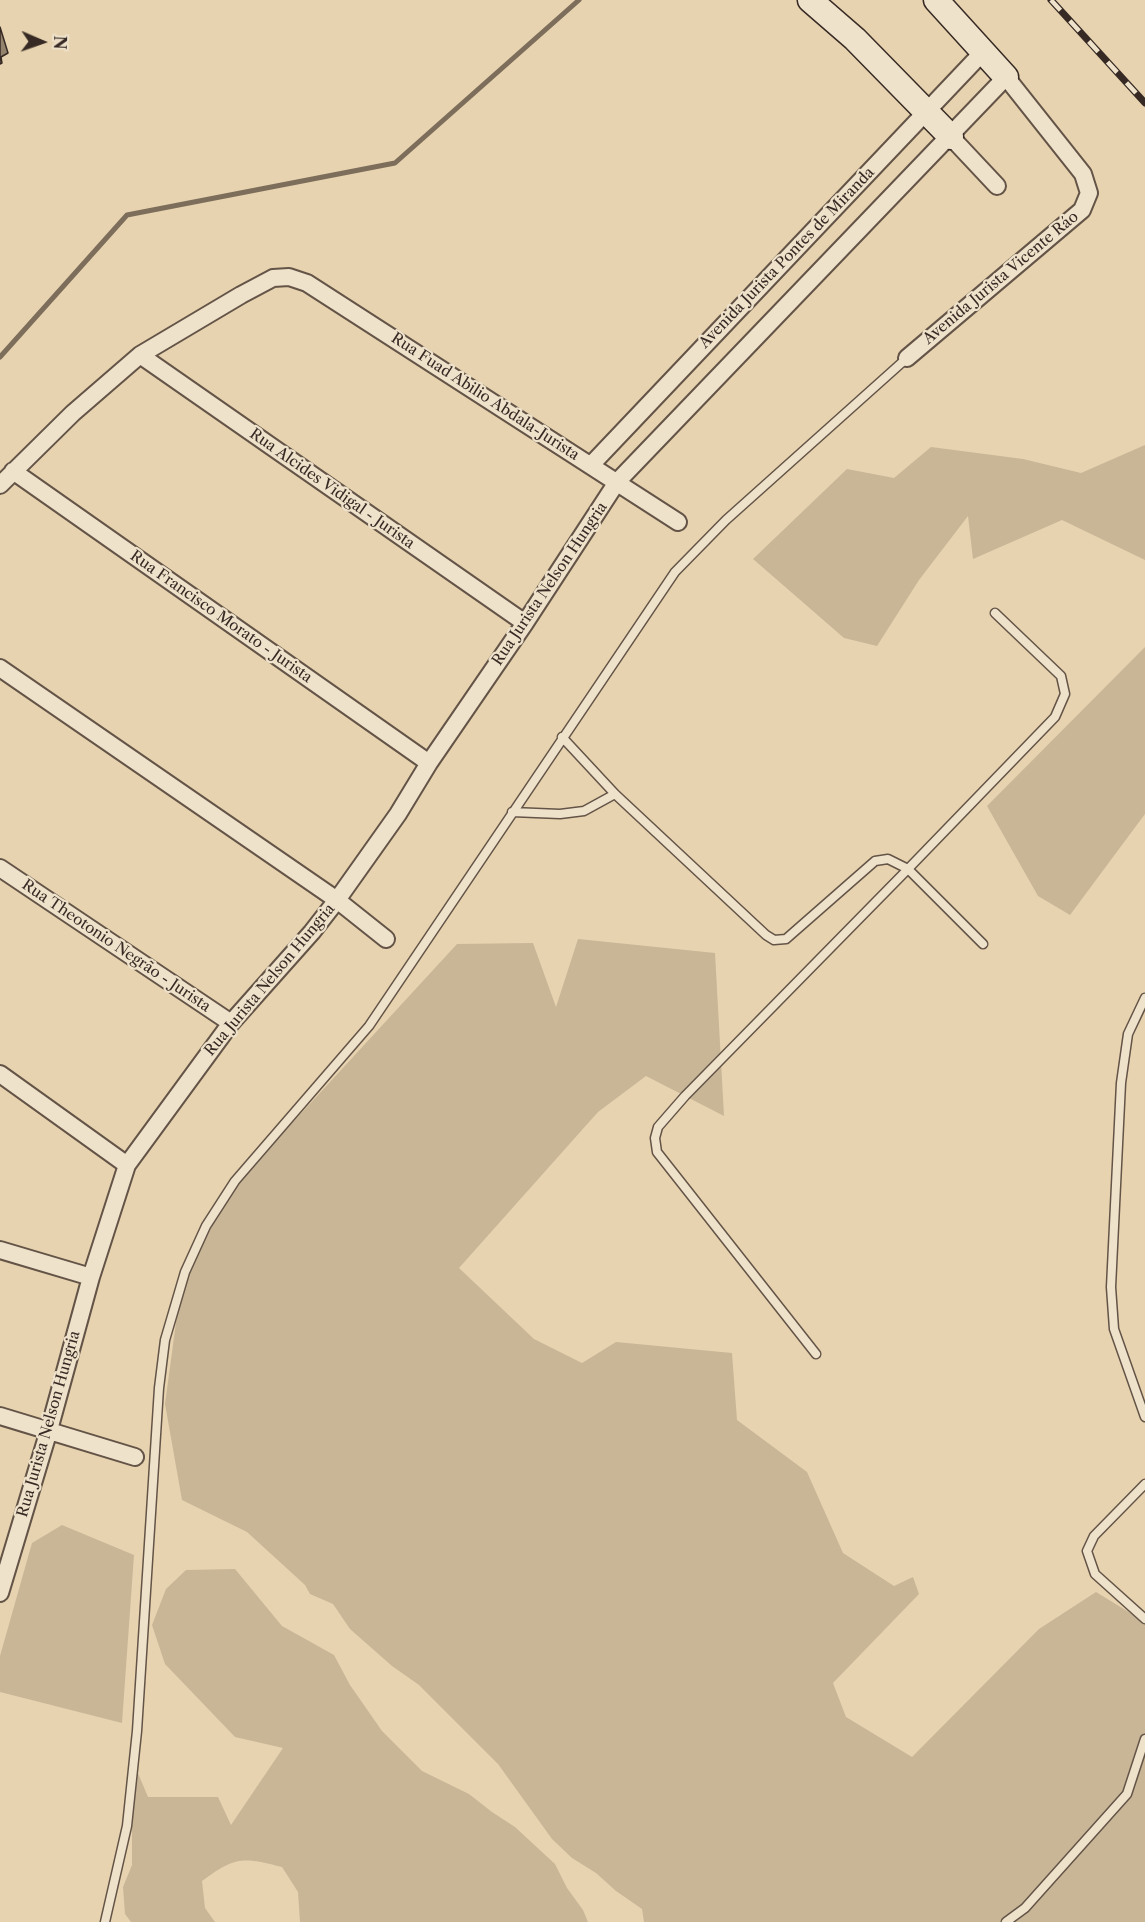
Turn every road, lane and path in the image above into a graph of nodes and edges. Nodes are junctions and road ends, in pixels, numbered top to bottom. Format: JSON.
{"nodes":[{"id":1,"x":810,"y":0,"type":"edge"},
{"id":2,"x":936,"y":0,"type":"edge"},
{"id":3,"x":983,"y":52,"type":"junction"},
{"id":4,"x":1006,"y":77,"type":"junction"},
{"id":5,"x":927,"y":112,"type":"junction"},
{"id":6,"x":951,"y":136,"type":"junction"},
{"id":7,"x":997,"y":186,"type":"dead end"},
{"id":8,"x":140,"y":355,"type":"junction"},
{"id":9,"x":907,"y":358,"type":"joint"},
{"id":10,"x":591,"y":465,"type":"junction"},
{"id":11,"x":13,"y":471,"type":"junction"},
{"id":12,"x":617,"y":482,"type":"junction"},
{"id":13,"x":0,"y":485,"type":"edge"},
{"id":14,"x":678,"y":522,"type":"dead end"},
{"id":15,"x":995,"y":613,"type":"dead end"},
{"id":16,"x":525,"y":622,"type":"junction"},
{"id":17,"x":0,"y":668,"type":"edge"},
{"id":18,"x":562,"y":737,"type":"junction"},
{"id":19,"x":429,"y":763,"type":"junction"},
{"id":20,"x":615,"y":794,"type":"junction"},
{"id":21,"x":512,"y":812,"type":"junction"},
{"id":22,"x":0,"y":868,"type":"edge"},
{"id":23,"x":908,"y":869,"type":"junction"},
{"id":24,"x":337,"y":900,"type":"junction"},
{"id":25,"x":386,"y":939,"type":"dead end"},
{"id":26,"x":983,"y":944,"type":"dead end"},
{"id":27,"x":1145,"y":998,"type":"edge"},
{"id":28,"x":231,"y":1023,"type":"junction"},
{"id":29,"x":0,"y":1074,"type":"edge"},
{"id":30,"x":127,"y":1165,"type":"junction"},
{"id":31,"x":0,"y":1250,"type":"edge"},
{"id":32,"x":91,"y":1277,"type":"junction"},
{"id":33,"x":816,"y":1354,"type":"dead end"},
{"id":34,"x":0,"y":1416,"type":"edge"},
{"id":35,"x":1145,"y":1417,"type":"edge"},
{"id":36,"x":49,"y":1430,"type":"junction"},
{"id":37,"x":135,"y":1457,"type":"dead end"},
{"id":38,"x":1145,"y":1484,"type":"edge"},
{"id":39,"x":0,"y":1593,"type":"edge"},
{"id":40,"x":1145,"y":1619,"type":"edge"},
{"id":41,"x":1145,"y":1739,"type":"edge"},
{"id":42,"x":105,"y":1922,"type":"edge"},
{"id":43,"x":1006,"y":1922,"type":"edge"}],
"edges":[{"from":1,"to":5,"type":"street"},
{"from":2,"to":3,"type":"street"},
{"from":3,"to":4,"type":"street"},
{"from":3,"to":5,"type":"street","name":"Avenida Jurista Pontes de Miranda"},
{"from":4,"to":6,"type":"street"},
{"from":4,"to":9,"type":"street","name":"Avenida Jurista Vicente Ráo"},
{"from":5,"to":6,"type":"street"},
{"from":5,"to":10,"type":"street","name":"Avenida Jurista Pontes de Miranda"},
{"from":6,"to":7,"type":"street"},
{"from":6,"to":12,"type":"street"},
{"from":8,"to":10,"type":"street","name":"Rua Fuad Abilio Abdala-Jurista"},
{"from":8,"to":11,"type":"street"},
{"from":8,"to":16,"type":"street","name":"Rua Alcides Vidigal - Jurista"},
{"from":9,"to":18,"type":"lane"},
{"from":10,"to":12,"type":"street","name":"Rua Fuad Abilio Abdala-Jurista"},
{"from":11,"to":13,"type":"street"},
{"from":11,"to":19,"type":"street","name":"Rua Francisco Morato - Jurista"},
{"from":12,"to":14,"type":"street","name":"Rua Fuad Abilio Abdala-Jurista"},
{"from":12,"to":16,"type":"street","name":"Rua Jurista Nelson Hungria"},
{"from":15,"to":23,"type":"lane"},
{"from":16,"to":19,"type":"street","name":"Rua Jurista Nelson Hungria"},
{"from":17,"to":24,"type":"street"},
{"from":18,"to":20,"type":"lane"},
{"from":18,"to":21,"type":"lane"},
{"from":19,"to":24,"type":"street","name":"Rua Jurista Nelson Hungria"},
{"from":20,"to":21,"type":"lane"},
{"from":20,"to":23,"type":"lane"},
{"from":21,"to":42,"type":"lane"},
{"from":22,"to":28,"type":"street","name":"Rua Theotonio Negrão - Jurista"},
{"from":23,"to":26,"type":"lane"},
{"from":23,"to":33,"type":"lane"},
{"from":24,"to":25,"type":"street"},
{"from":24,"to":28,"type":"street","name":"Rua Jurista Nelson Hungria"},
{"from":27,"to":35,"type":"lane"},
{"from":28,"to":30,"type":"street","name":"Rua Jurista Nelson Hungria"},
{"from":29,"to":30,"type":"street"},
{"from":30,"to":32,"type":"street","name":"Rua Jurista Nelson Hungria"},
{"from":31,"to":32,"type":"street"},
{"from":32,"to":36,"type":"street","name":"Rua Jurista Nelson Hungria"},
{"from":34,"to":36,"type":"street"},
{"from":36,"to":37,"type":"street"},
{"from":36,"to":39,"type":"street","name":"Rua Jurista Nelson Hungria"},
{"from":38,"to":40,"type":"lane"},
{"from":41,"to":43,"type":"lane"}]}
